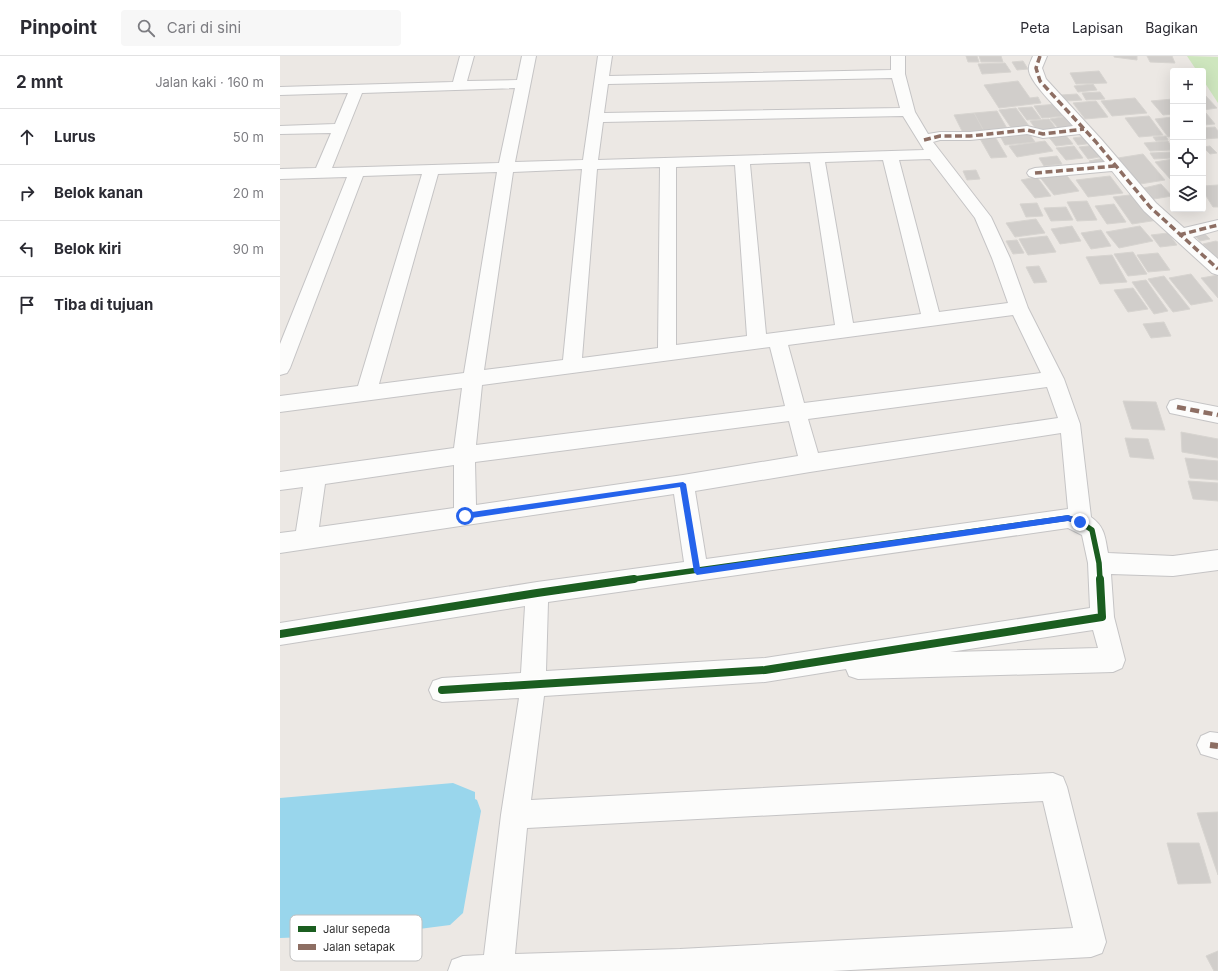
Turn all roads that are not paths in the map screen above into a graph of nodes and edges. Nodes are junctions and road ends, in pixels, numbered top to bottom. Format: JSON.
{"nodes":[{"id":1,"x":467,"y":56,"type":"edge"},
{"id":2,"x":529,"y":56,"type":"edge"},
{"id":3,"x":605,"y":56,"type":"edge"},
{"id":4,"x":898,"y":56,"type":"edge"},
{"id":5,"x":1040,"y":56,"type":"edge"},
{"id":6,"x":898,"y":74,"type":"junction"},
{"id":7,"x":601,"y":80,"type":"junction"},
{"id":8,"x":524,"y":84,"type":"junction"},
{"id":9,"x":459,"y":86,"type":"junction"},
{"id":10,"x":357,"y":89,"type":"junction"},
{"id":11,"x":280,"y":90,"type":"edge"},
{"id":12,"x":908,"y":112,"type":"junction"},
{"id":13,"x":596,"y":118,"type":"junction"},
{"id":14,"x":341,"y":128,"type":"junction"},
{"id":15,"x":1084,"y":129,"type":"junction"},
{"id":16,"x":280,"y":130,"type":"edge"},
{"id":17,"x":924,"y":140,"type":"junction"},
{"id":18,"x":935,"y":154,"type":"junction"},
{"id":19,"x":890,"y":156,"type":"junction"},
{"id":20,"x":817,"y":158,"type":"junction"},
{"id":21,"x":742,"y":160,"type":"junction"},
{"id":22,"x":668,"y":162,"type":"junction"},
{"id":23,"x":590,"y":165,"type":"junction"},
{"id":24,"x":1115,"y":166,"type":"junction"},
{"id":25,"x":506,"y":167,"type":"junction"},
{"id":26,"x":431,"y":170,"type":"junction"},
{"id":27,"x":357,"y":172,"type":"junction"},
{"id":28,"x":322,"y":173,"type":"junction"},
{"id":29,"x":1035,"y":173,"type":"dead end"},
{"id":30,"x":280,"y":174,"type":"edge"},
{"id":31,"x":1218,"y":225,"type":"edge"},
{"id":32,"x":1179,"y":235,"type":"junction"},
{"id":33,"x":1218,"y":269,"type":"edge"},
{"id":34,"x":1019,"y":308,"type":"junction"},
{"id":35,"x":931,"y":318,"type":"junction"},
{"id":36,"x":845,"y":330,"type":"junction"},
{"id":37,"x":777,"y":339,"type":"junction"},
{"id":38,"x":757,"y":341,"type":"junction"},
{"id":39,"x":667,"y":353,"type":"junction"},
{"id":40,"x":572,"y":366,"type":"junction"},
{"id":41,"x":280,"y":368,"type":"edge"},
{"id":42,"x":474,"y":378,"type":"junction"},
{"id":43,"x":1054,"y":379,"type":"junction"},
{"id":44,"x":366,"y":393,"type":"junction"},
{"id":45,"x":280,"y":404,"type":"edge"},
{"id":46,"x":1177,"y":407,"type":"dead end"},
{"id":47,"x":797,"y":413,"type":"junction"},
{"id":48,"x":1218,"y":415,"type":"edge"},
{"id":49,"x":1070,"y":424,"type":"junction"},
{"id":50,"x":464,"y":455,"type":"junction"},
{"id":51,"x":810,"y":463,"type":"junction"},
{"id":52,"x":315,"y":476,"type":"junction"},
{"id":53,"x":280,"y":481,"type":"edge"},
{"id":54,"x":683,"y":484,"type":"junction"},
{"id":55,"x":465,"y":516,"type":"junction"},
{"id":56,"x":1080,"y":522,"type":"junction"},
{"id":57,"x":306,"y":540,"type":"junction"},
{"id":58,"x":280,"y":543,"type":"edge"},
{"id":59,"x":1218,"y":560,"type":"edge"},
{"id":60,"x":1100,"y":563,"type":"junction"},
{"id":61,"x":697,"y":572,"type":"junction"},
{"id":62,"x":537,"y":593,"type":"junction"},
{"id":63,"x":1102,"y":617,"type":"junction"},
{"id":64,"x":280,"y":634,"type":"edge"},
{"id":65,"x":765,"y":670,"type":"junction"},
{"id":66,"x":533,"y":685,"type":"junction"},
{"id":67,"x":442,"y":690,"type":"dead end"},
{"id":68,"x":516,"y":815,"type":"junction"},
{"id":69,"x":680,"y":968,"type":"edge"},
{"id":70,"x":498,"y":969,"type":"junction"},
{"id":71,"x":463,"y":971,"type":"edge"}],
"edges":[{"from":1,"to":9,"type":"street"},
{"from":2,"to":8,"type":"street"},
{"from":3,"to":7,"type":"street"},
{"from":4,"to":6,"type":"street"},
{"from":5,"to":15,"type":"street"},
{"from":6,"to":7,"type":"street"},
{"from":6,"to":12,"type":"street"},
{"from":7,"to":13,"type":"street"},
{"from":8,"to":9,"type":"street"},
{"from":8,"to":25,"type":"street"},
{"from":9,"to":10,"type":"street"},
{"from":10,"to":11,"type":"street"},
{"from":10,"to":14,"type":"street"},
{"from":12,"to":13,"type":"street"},
{"from":12,"to":17,"type":"street"},
{"from":13,"to":23,"type":"street"},
{"from":14,"to":16,"type":"street"},
{"from":14,"to":28,"type":"street"},
{"from":15,"to":17,"type":"street"},
{"from":15,"to":24,"type":"street"},
{"from":17,"to":18,"type":"street"},
{"from":18,"to":19,"type":"street"},
{"from":18,"to":34,"type":"street"},
{"from":19,"to":20,"type":"street"},
{"from":19,"to":35,"type":"street"},
{"from":20,"to":21,"type":"street"},
{"from":20,"to":36,"type":"street"},
{"from":21,"to":22,"type":"street"},
{"from":21,"to":38,"type":"street"},
{"from":22,"to":23,"type":"street"},
{"from":22,"to":39,"type":"street"},
{"from":23,"to":25,"type":"street"},
{"from":23,"to":40,"type":"street"},
{"from":24,"to":29,"type":"street"},
{"from":24,"to":32,"type":"street"},
{"from":25,"to":26,"type":"street"},
{"from":25,"to":42,"type":"street"},
{"from":26,"to":27,"type":"street"},
{"from":26,"to":44,"type":"street"},
{"from":27,"to":28,"type":"street"},
{"from":27,"to":41,"type":"street"},
{"from":28,"to":30,"type":"street"},
{"from":31,"to":32,"type":"street"},
{"from":32,"to":33,"type":"street"},
{"from":34,"to":35,"type":"street"},
{"from":34,"to":43,"type":"street"},
{"from":35,"to":36,"type":"street"},
{"from":36,"to":37,"type":"street"},
{"from":37,"to":38,"type":"street"},
{"from":37,"to":47,"type":"street"},
{"from":38,"to":39,"type":"street"},
{"from":39,"to":40,"type":"street"},
{"from":40,"to":42,"type":"street"},
{"from":42,"to":44,"type":"street"},
{"from":42,"to":50,"type":"street"},
{"from":43,"to":47,"type":"street"},
{"from":43,"to":49,"type":"street"},
{"from":44,"to":45,"type":"street"},
{"from":46,"to":48,"type":"street"},
{"from":47,"to":50,"type":"street"},
{"from":47,"to":51,"type":"street"},
{"from":49,"to":51,"type":"street"},
{"from":49,"to":56,"type":"street"},
{"from":50,"to":52,"type":"street"},
{"from":50,"to":55,"type":"street"},
{"from":51,"to":54,"type":"street"},
{"from":52,"to":53,"type":"street"},
{"from":52,"to":57,"type":"street"},
{"from":54,"to":55,"type":"street"},
{"from":54,"to":61,"type":"street"},
{"from":55,"to":57,"type":"street"},
{"from":56,"to":60,"type":"street"},
{"from":56,"to":61,"type":"street"},
{"from":57,"to":58,"type":"street"},
{"from":59,"to":60,"type":"street"},
{"from":60,"to":63,"type":"street"},
{"from":61,"to":62,"type":"street"},
{"from":62,"to":64,"type":"street"},
{"from":62,"to":66,"type":"street"},
{"from":63,"to":65,"type":"street"},
{"from":63,"to":65,"type":"street"},
{"from":65,"to":66,"type":"street"},
{"from":66,"to":67,"type":"street"},
{"from":66,"to":68,"type":"street"},
{"from":68,"to":69,"type":"street"},
{"from":68,"to":70,"type":"street"},
{"from":69,"to":70,"type":"street"},
{"from":70,"to":71,"type":"street"}]}
